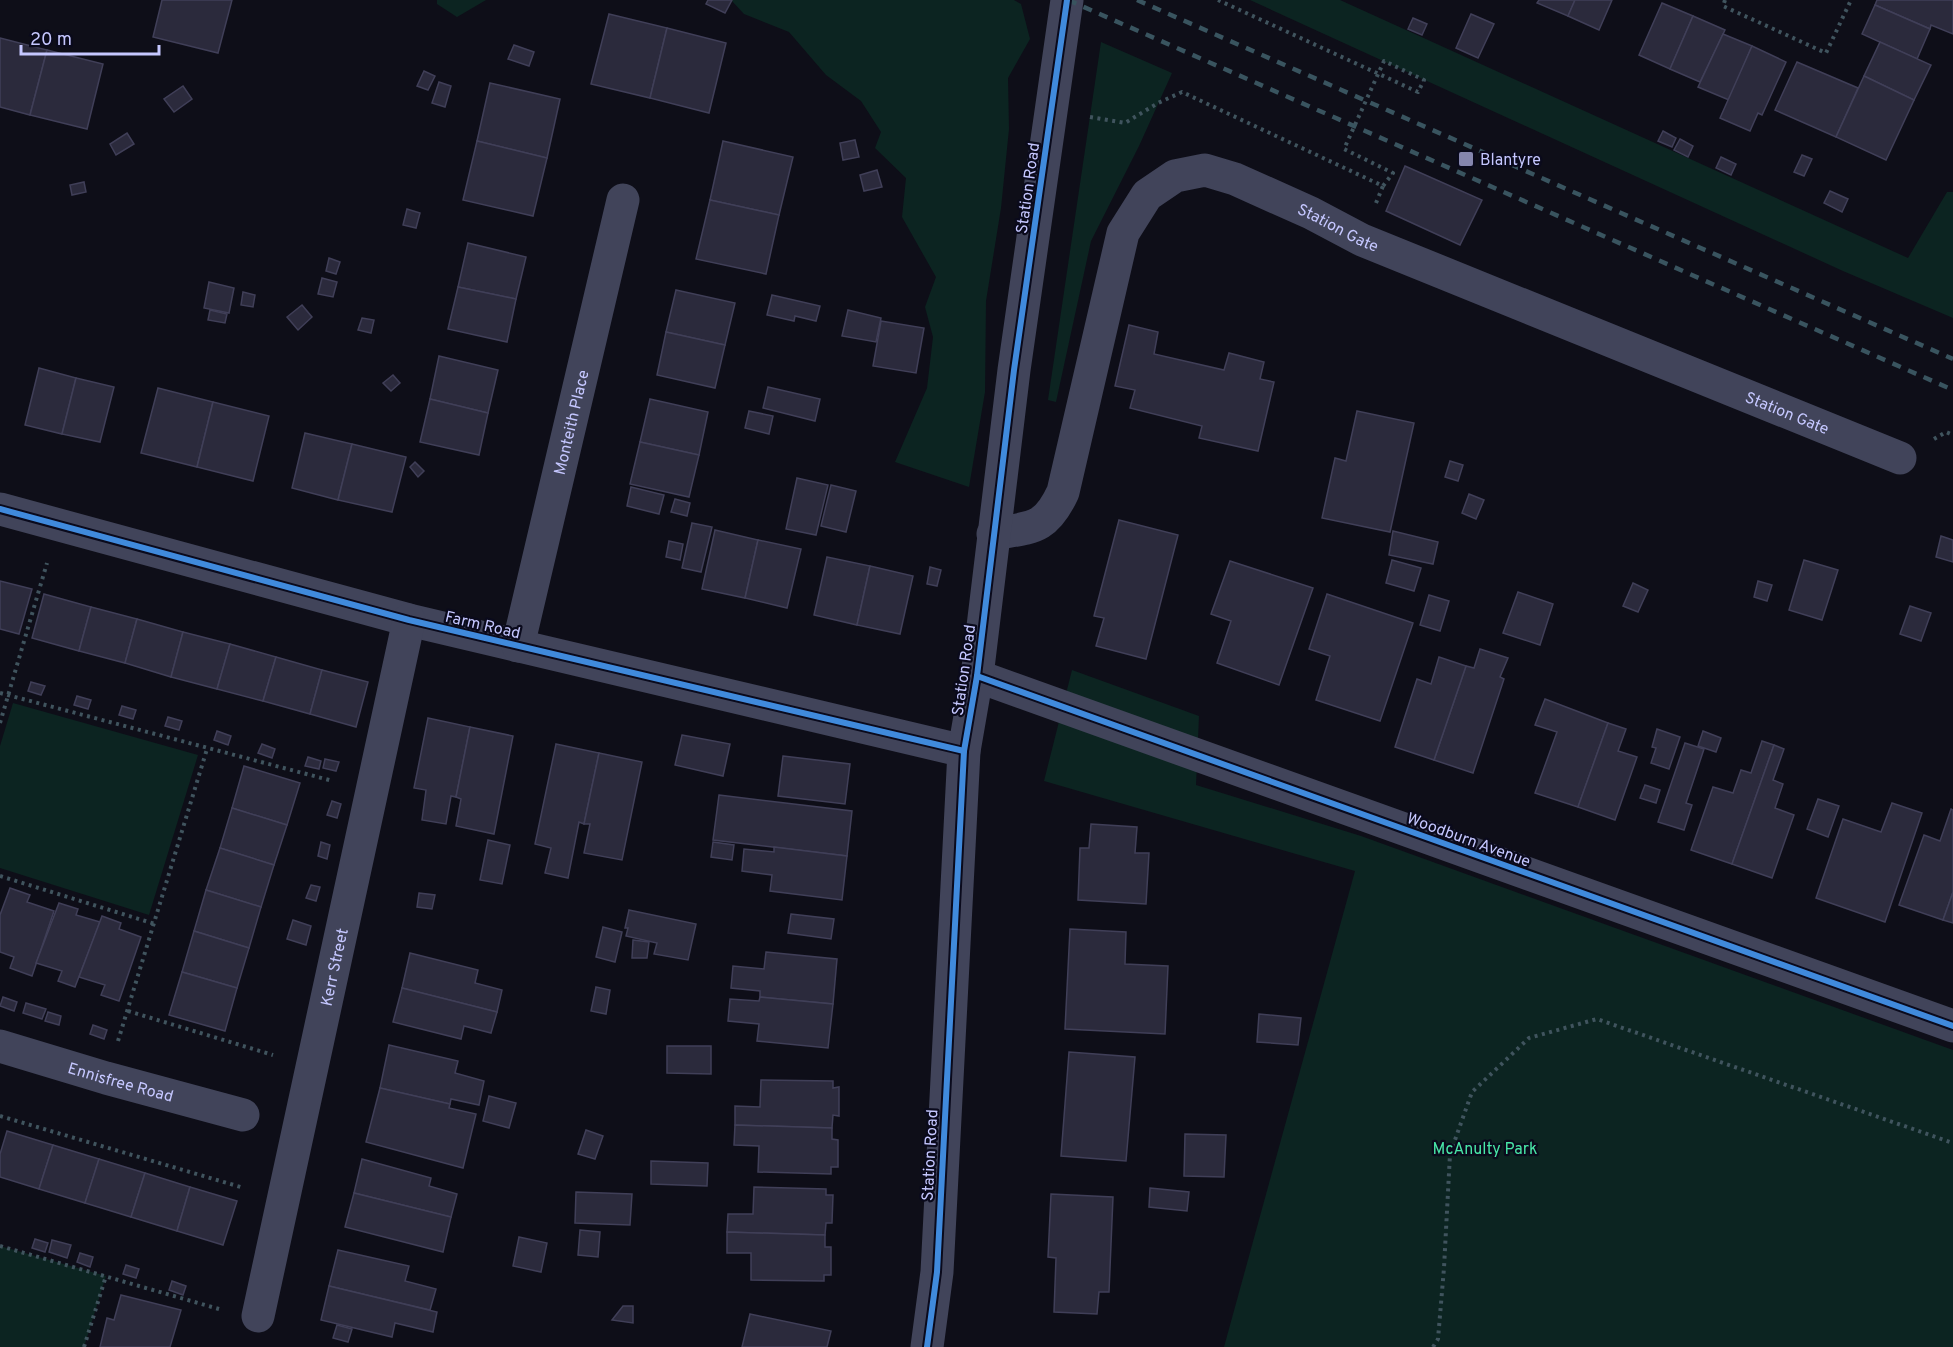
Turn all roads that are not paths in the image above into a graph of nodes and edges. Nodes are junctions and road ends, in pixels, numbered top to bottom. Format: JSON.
{"nodes":[{"id":1,"x":1067,"y":0,"type":"edge"},
{"id":2,"x":623,"y":200,"type":"dead end"},
{"id":3,"x":1900,"y":459,"type":"dead end"},
{"id":4,"x":0,"y":509,"type":"edge"},
{"id":5,"x":993,"y":534,"type":"junction"},
{"id":6,"x":409,"y":620,"type":"junction"},
{"id":7,"x":518,"y":646,"type":"junction"},
{"id":8,"x":977,"y":676,"type":"junction"},
{"id":9,"x":964,"y":751,"type":"junction"},
{"id":10,"x":1953,"y":1026,"type":"edge"},
{"id":11,"x":0,"y":1046,"type":"edge"},
{"id":12,"x":243,"y":1115,"type":"dead end"},
{"id":13,"x":258,"y":1316,"type":"road end"},
{"id":14,"x":927,"y":1347,"type":"edge"}],
"edges":[{"from":1,"to":5,"type":"street","name":"Station Road"},
{"from":2,"to":7,"type":"street","name":"Monteith Place"},
{"from":3,"to":5,"type":"street","name":"Station Gate"},
{"from":4,"to":6,"type":"street","name":"Farm Road"},
{"from":5,"to":8,"type":"street","name":"Station Road"},
{"from":6,"to":7,"type":"street","name":"Farm Road"},
{"from":6,"to":13,"type":"street","name":"Kerr Street"},
{"from":7,"to":9,"type":"street","name":"Farm Road"},
{"from":8,"to":9,"type":"street","name":"Station Road"},
{"from":8,"to":10,"type":"street","name":"Woodburn Avenue"},
{"from":9,"to":14,"type":"street","name":"Station Road"},
{"from":11,"to":12,"type":"street","name":"Ennisfree Road"}]}
